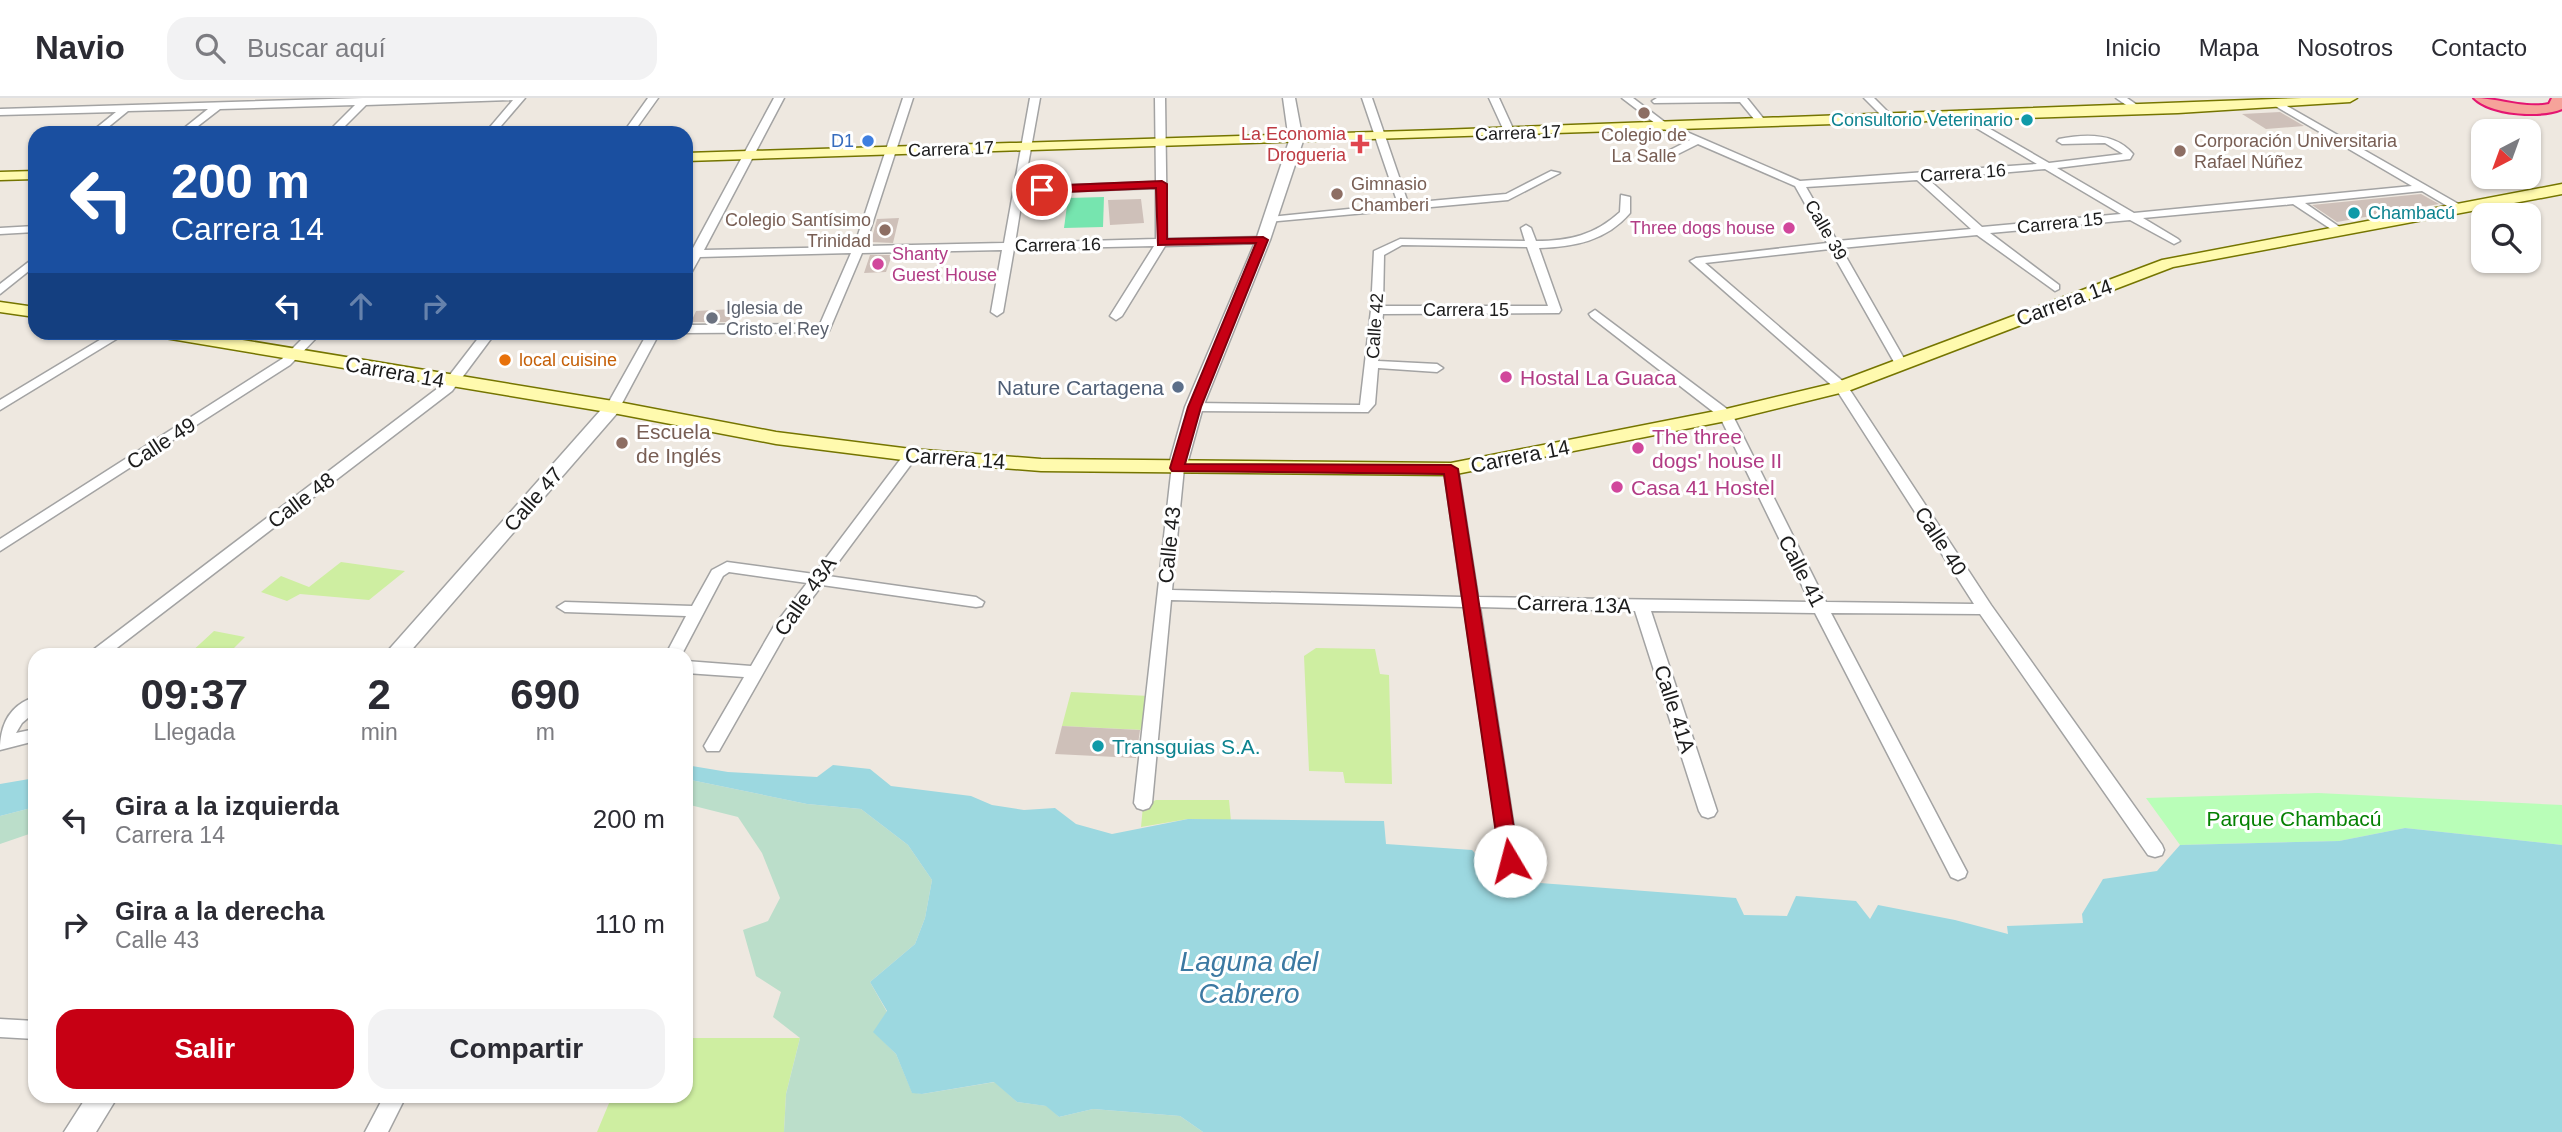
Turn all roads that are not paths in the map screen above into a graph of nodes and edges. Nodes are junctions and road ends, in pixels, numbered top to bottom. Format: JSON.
{"nodes":[{"id":1,"x":15,"y":98,"type":"edge"},
{"id":2,"x":228,"y":98,"type":"edge"},
{"id":3,"x":511,"y":98,"type":"edge"},
{"id":4,"x":520,"y":98,"type":"edge"},
{"id":5,"x":653,"y":98,"type":"edge"},
{"id":6,"x":779,"y":98,"type":"edge"},
{"id":7,"x":908,"y":98,"type":"edge"},
{"id":8,"x":1035,"y":98,"type":"edge"},
{"id":9,"x":1160,"y":98,"type":"edge"},
{"id":10,"x":1290,"y":98,"type":"edge"},
{"id":11,"x":1367,"y":98,"type":"edge"},
{"id":12,"x":1494,"y":98,"type":"edge"},
{"id":13,"x":1627,"y":98,"type":"edge"},
{"id":14,"x":1869,"y":98,"type":"edge"},
{"id":15,"x":2120,"y":98,"type":"edge"},
{"id":16,"x":2350,"y":98,"type":"edge"},
{"id":17,"x":2482,"y":98,"type":"edge"},
{"id":18,"x":2560,"y":98,"type":"edge"},
{"id":19,"x":1742,"y":99,"type":"edge"},
{"id":20,"x":366,"y":100,"type":"edge"},
{"id":21,"x":1657,"y":101,"type":"dead end"},
{"id":22,"x":2290,"y":102,"type":"edge"},
{"id":23,"x":127,"y":103,"type":"edge"},
{"id":24,"x":2562,"y":104,"type":"edge"},
{"id":25,"x":218,"y":106,"type":"junction"},
{"id":26,"x":2510,"y":106,"type":"junction"},
{"id":27,"x":2138,"y":109,"type":"junction"},
{"id":28,"x":2,"y":114,"type":"edge"},
{"id":29,"x":1959,"y":114,"type":"junction"},
{"id":30,"x":1888,"y":117,"type":"junction"},
{"id":31,"x":1762,"y":124,"type":"junction"},
{"id":32,"x":2562,"y":124,"type":"edge"},
{"id":33,"x":102,"y":126,"type":"edge"},
{"id":34,"x":192,"y":126,"type":"edge"},
{"id":35,"x":339,"y":126,"type":"edge"},
{"id":36,"x":496,"y":126,"type":"edge"},
{"id":37,"x":633,"y":126,"type":"edge"},
{"id":38,"x":1670,"y":128,"type":"junction"},
{"id":39,"x":1510,"y":134,"type":"junction"},
{"id":40,"x":1378,"y":136,"type":"junction"},
{"id":41,"x":1296,"y":139,"type":"junction"},
{"id":42,"x":1698,"y":140,"type":"junction"},
{"id":43,"x":2062,"y":141,"type":"dead end"},
{"id":44,"x":1162,"y":143,"type":"junction"},
{"id":45,"x":1027,"y":146,"type":"junction"},
{"id":46,"x":890,"y":151,"type":"junction"},
{"id":47,"x":751,"y":155,"type":"junction"},
{"id":48,"x":693,"y":157,"type":"edge"},
{"id":49,"x":1658,"y":160,"type":"dead end"},
{"id":50,"x":2049,"y":167,"type":"junction"},
{"id":51,"x":1555,"y":173,"type":"dead end"},
{"id":52,"x":28,"y":175,"type":"edge"},
{"id":53,"x":0,"y":176,"type":"edge"},
{"id":54,"x":1919,"y":176,"type":"junction"},
{"id":55,"x":1162,"y":184,"type":"junction"},
{"id":56,"x":1799,"y":184,"type":"junction"},
{"id":57,"x":2424,"y":188,"type":"junction"},
{"id":58,"x":2562,"y":189,"type":"edge"},
{"id":59,"x":1018,"y":190,"type":"junction"},
{"id":60,"x":1625,"y":197,"type":"dead end"},
{"id":61,"x":2294,"y":200,"type":"junction"},
{"id":62,"x":1403,"y":205,"type":"junction"},
{"id":63,"x":2458,"y":208,"type":"junction"},
{"id":64,"x":2132,"y":216,"type":"junction"},
{"id":65,"x":1270,"y":219,"type":"junction"},
{"id":66,"x":1526,"y":228,"type":"dead end"},
{"id":67,"x":28,"y":229,"type":"edge"},
{"id":68,"x":2337,"y":230,"type":"junction"},
{"id":69,"x":0,"y":231,"type":"edge"},
{"id":70,"x":1981,"y":232,"type":"junction"},
{"id":71,"x":1263,"y":240,"type":"junction"},
{"id":72,"x":2174,"y":241,"type":"dead end"},
{"id":73,"x":1162,"y":242,"type":"junction"},
{"id":74,"x":1532,"y":244,"type":"junction"},
{"id":75,"x":1835,"y":245,"type":"junction"},
{"id":76,"x":1008,"y":246,"type":"junction"},
{"id":77,"x":858,"y":250,"type":"junction"},
{"id":78,"x":693,"y":251,"type":"edge"},
{"id":79,"x":693,"y":254,"type":"edge"},
{"id":80,"x":1696,"y":261,"type":"joint"},
{"id":81,"x":28,"y":266,"type":"edge"},
{"id":82,"x":2055,"y":287,"type":"dead end"},
{"id":83,"x":0,"y":290,"type":"edge"},
{"id":84,"x":0,"y":307,"type":"edge"},
{"id":85,"x":1377,"y":310,"type":"junction"},
{"id":86,"x":28,"y":312,"type":"edge"},
{"id":87,"x":997,"y":312,"type":"dead end"},
{"id":88,"x":1595,"y":314,"type":"dead end"},
{"id":89,"x":1116,"y":316,"type":"dead end"},
{"id":90,"x":693,"y":330,"type":"edge"},
{"id":91,"x":109,"y":340,"type":"edge"},
{"id":92,"x":206,"y":340,"type":"edge"},
{"id":93,"x":308,"y":340,"type":"edge"},
{"id":94,"x":484,"y":340,"type":"edge"},
{"id":95,"x":650,"y":340,"type":"edge"},
{"id":96,"x":294,"y":355,"type":"junction"},
{"id":97,"x":1900,"y":362,"type":"junction"},
{"id":98,"x":1372,"y":364,"type":"junction"},
{"id":99,"x":1437,"y":368,"type":"dead end"},
{"id":100,"x":454,"y":383,"type":"junction"},
{"id":101,"x":1841,"y":387,"type":"junction"},
{"id":102,"x":0,"y":406,"type":"edge"},
{"id":103,"x":613,"y":407,"type":"junction"},
{"id":104,"x":1194,"y":407,"type":"junction"},
{"id":105,"x":1726,"y":415,"type":"junction"},
{"id":106,"x":911,"y":455,"type":"junction"},
{"id":107,"x":1177,"y":468,"type":"junction"},
{"id":108,"x":1451,"y":469,"type":"junction"},
{"id":109,"x":0,"y":546,"type":"edge"},
{"id":110,"x":813,"y":582,"type":"junction"},
{"id":111,"x":1164,"y":595,"type":"junction"},
{"id":112,"x":1472,"y":601,"type":"junction"},
{"id":113,"x":976,"y":603,"type":"dead end"},
{"id":114,"x":1641,"y":606,"type":"junction"},
{"id":115,"x":565,"y":607,"type":"dead end"},
{"id":116,"x":1820,"y":607,"type":"junction"},
{"id":117,"x":1985,"y":609,"type":"junction"},
{"id":118,"x":695,"y":611,"type":"junction"},
{"id":119,"x":107,"y":648,"type":"edge"},
{"id":120,"x":401,"y":648,"type":"edge"},
{"id":121,"x":677,"y":648,"type":"edge"},
{"id":122,"x":693,"y":668,"type":"edge"},
{"id":123,"x":753,"y":672,"type":"junction"},
{"id":124,"x":28,"y":709,"type":"edge"},
{"id":125,"x":28,"y":737,"type":"edge"},
{"id":126,"x":1,"y":744,"type":"edge"},
{"id":127,"x":713,"y":746,"type":"dead end"},
{"id":128,"x":1143,"y":803,"type":"dead end"},
{"id":129,"x":1708,"y":811,"type":"dead end"},
{"id":130,"x":2155,"y":850,"type":"dead end"},
{"id":131,"x":1510,"y":861,"type":"dead end"},
{"id":132,"x":1958,"y":872,"type":"dead end"},
{"id":133,"x":0,"y":1028,"type":"edge"},
{"id":134,"x":28,"y":1030,"type":"edge"},
{"id":135,"x":99,"y":1103,"type":"edge"},
{"id":136,"x":391,"y":1103,"type":"edge"},
{"id":137,"x":79,"y":1132,"type":"edge"},
{"id":138,"x":376,"y":1132,"type":"edge"}],
"edges":[{"from":1,"to":28,"type":"street"},
{"from":2,"to":25,"type":"street"},
{"from":3,"to":20,"type":"street"},
{"from":4,"to":36,"type":"street"},
{"from":5,"to":37,"type":"street"},
{"from":6,"to":47,"type":"street"},
{"from":7,"to":46,"type":"street"},
{"from":8,"to":45,"type":"street"},
{"from":9,"to":44,"type":"street"},
{"from":10,"to":41,"type":"street","name":"Calle 43"},
{"from":11,"to":40,"type":"street"},
{"from":12,"to":39,"type":"street"},
{"from":13,"to":38,"type":"street","name":"Calle 39"},
{"from":14,"to":30,"type":"street"},
{"from":15,"to":27,"type":"street"},
{"from":16,"to":22,"type":"main road","name":"Carrera 17"},
{"from":17,"to":26,"type":"highway"},
{"from":18,"to":24,"type":"highway"},
{"from":19,"to":21,"type":"street"},
{"from":19,"to":31,"type":"street"},
{"from":20,"to":25,"type":"street"},
{"from":20,"to":35,"type":"street"},
{"from":22,"to":27,"type":"main road","name":"Carrera 17"},
{"from":22,"to":57,"type":"street"},
{"from":23,"to":25,"type":"street"},
{"from":23,"to":28,"type":"street"},
{"from":23,"to":33,"type":"street"},
{"from":24,"to":26,"type":"highway"},
{"from":25,"to":34,"type":"street"},
{"from":26,"to":32,"type":"highway"},
{"from":27,"to":29,"type":"main road","name":"Carrera 17"},
{"from":29,"to":30,"type":"main road","name":"Carrera 17"},
{"from":29,"to":50,"type":"street"},
{"from":30,"to":31,"type":"main road","name":"Carrera 17"},
{"from":31,"to":38,"type":"main road","name":"Carrera 17"},
{"from":38,"to":39,"type":"main road","name":"Carrera 17"},
{"from":38,"to":42,"type":"street","name":"Calle 39"},
{"from":39,"to":40,"type":"main road","name":"Carrera 17"},
{"from":40,"to":41,"type":"main road","name":"Carrera 17"},
{"from":40,"to":62,"type":"street"},
{"from":41,"to":44,"type":"main road","name":"Carrera 17"},
{"from":41,"to":65,"type":"street","name":"Calle 43"},
{"from":42,"to":49,"type":"street"},
{"from":42,"to":56,"type":"street","name":"Calle 39"},
{"from":43,"to":50,"type":"street","name":"Carrera 16"},
{"from":44,"to":45,"type":"main road","name":"Carrera 17"},
{"from":44,"to":55,"type":"street"},
{"from":45,"to":46,"type":"main road","name":"Carrera 17"},
{"from":45,"to":59,"type":"street"},
{"from":46,"to":47,"type":"main road","name":"Carrera 17"},
{"from":46,"to":77,"type":"street"},
{"from":47,"to":48,"type":"main road","name":"Carrera 17"},
{"from":47,"to":78,"type":"street"},
{"from":50,"to":54,"type":"street","name":"Carrera 16"},
{"from":50,"to":64,"type":"street"},
{"from":51,"to":62,"type":"street"},
{"from":52,"to":53,"type":"main road"},
{"from":54,"to":56,"type":"street","name":"Carrera 16"},
{"from":54,"to":70,"type":"street"},
{"from":55,"to":59,"type":"street"},
{"from":55,"to":73,"type":"street"},
{"from":56,"to":75,"type":"street","name":"Calle 39"},
{"from":57,"to":61,"type":"street","name":"Carrera 15"},
{"from":57,"to":63,"type":"street"},
{"from":58,"to":63,"type":"main road","name":"Carrera 14"},
{"from":59,"to":76,"type":"street"},
{"from":60,"to":74,"type":"street"},
{"from":61,"to":64,"type":"street","name":"Carrera 15"},
{"from":61,"to":68,"type":"street"},
{"from":62,"to":65,"type":"street"},
{"from":63,"to":68,"type":"main road","name":"Carrera 14"},
{"from":64,"to":70,"type":"street","name":"Carrera 15"},
{"from":64,"to":72,"type":"street"},
{"from":65,"to":71,"type":"street","name":"Calle 43"},
{"from":66,"to":74,"type":"street"},
{"from":67,"to":69,"type":"street"},
{"from":68,"to":97,"type":"main road","name":"Carrera 14"},
{"from":70,"to":75,"type":"street","name":"Carrera 15"},
{"from":70,"to":82,"type":"street"},
{"from":71,"to":73,"type":"street","name":"Carrera 16"},
{"from":71,"to":104,"type":"street","name":"Calle 43"},
{"from":73,"to":76,"type":"street","name":"Carrera 16"},
{"from":73,"to":89,"type":"street"},
{"from":74,"to":85,"type":"street","name":"Calle 42"},
{"from":74,"to":85,"type":"street","name":"Carrera 15"},
{"from":75,"to":80,"type":"street","name":"Carrera 15"},
{"from":75,"to":97,"type":"street","name":"Calle 39"},
{"from":76,"to":77,"type":"street","name":"Carrera 16"},
{"from":76,"to":87,"type":"street"},
{"from":77,"to":79,"type":"street","name":"Carrera 16"},
{"from":77,"to":90,"type":"street"},
{"from":80,"to":101,"type":"street","name":"Calle 40"},
{"from":81,"to":83,"type":"street"},
{"from":84,"to":86,"type":"main road"},
{"from":85,"to":98,"type":"street","name":"Calle 42"},
{"from":88,"to":105,"type":"street","name":"Calle 41"},
{"from":91,"to":102,"type":"street"},
{"from":92,"to":96,"type":"main road","name":"Carrera 14"},
{"from":93,"to":96,"type":"street","name":"Calle 49"},
{"from":94,"to":100,"type":"street","name":"Calle 48"},
{"from":95,"to":103,"type":"street","name":"Calle 47"},
{"from":96,"to":100,"type":"main road","name":"Carrera 14"},
{"from":96,"to":109,"type":"street","name":"Calle 49"},
{"from":97,"to":101,"type":"main road","name":"Carrera 14"},
{"from":98,"to":99,"type":"street"},
{"from":98,"to":104,"type":"street","name":"Calle 42"},
{"from":100,"to":103,"type":"main road","name":"Carrera 14"},
{"from":100,"to":119,"type":"street","name":"Calle 48"},
{"from":101,"to":105,"type":"main road","name":"Carrera 14"},
{"from":101,"to":117,"type":"street","name":"Calle 40"},
{"from":103,"to":106,"type":"main road","name":"Carrera 14"},
{"from":103,"to":120,"type":"street","name":"Calle 47"},
{"from":104,"to":107,"type":"street","name":"Calle 43"},
{"from":105,"to":108,"type":"main road","name":"Carrera 14"},
{"from":105,"to":116,"type":"street","name":"Calle 41"},
{"from":106,"to":107,"type":"main road","name":"Carrera 14"},
{"from":106,"to":110,"type":"street","name":"Calle 43A"},
{"from":107,"to":108,"type":"main road","name":"Carrera 14"},
{"from":107,"to":111,"type":"street","name":"Calle 43"},
{"from":108,"to":112,"type":"street"},
{"from":110,"to":113,"type":"street"},
{"from":110,"to":118,"type":"street"},
{"from":110,"to":123,"type":"street","name":"Calle 43A"},
{"from":111,"to":112,"type":"street","name":"Carrera 13A"},
{"from":111,"to":128,"type":"street","name":"Calle 43"},
{"from":112,"to":114,"type":"street","name":"Carrera 13A"},
{"from":112,"to":131,"type":"street"},
{"from":114,"to":116,"type":"street","name":"Carrera 13A"},
{"from":114,"to":129,"type":"street","name":"Calle 41A"},
{"from":115,"to":118,"type":"street"},
{"from":116,"to":117,"type":"street","name":"Carrera 13A"},
{"from":116,"to":132,"type":"street","name":"Calle 41"},
{"from":117,"to":130,"type":"street","name":"Calle 40"},
{"from":118,"to":121,"type":"street"},
{"from":122,"to":123,"type":"street"},
{"from":123,"to":127,"type":"street","name":"Calle 43A"},
{"from":124,"to":126,"type":"street"},
{"from":125,"to":126,"type":"street"},
{"from":133,"to":134,"type":"street"},
{"from":135,"to":137,"type":"street"},
{"from":136,"to":138,"type":"street"}]}
